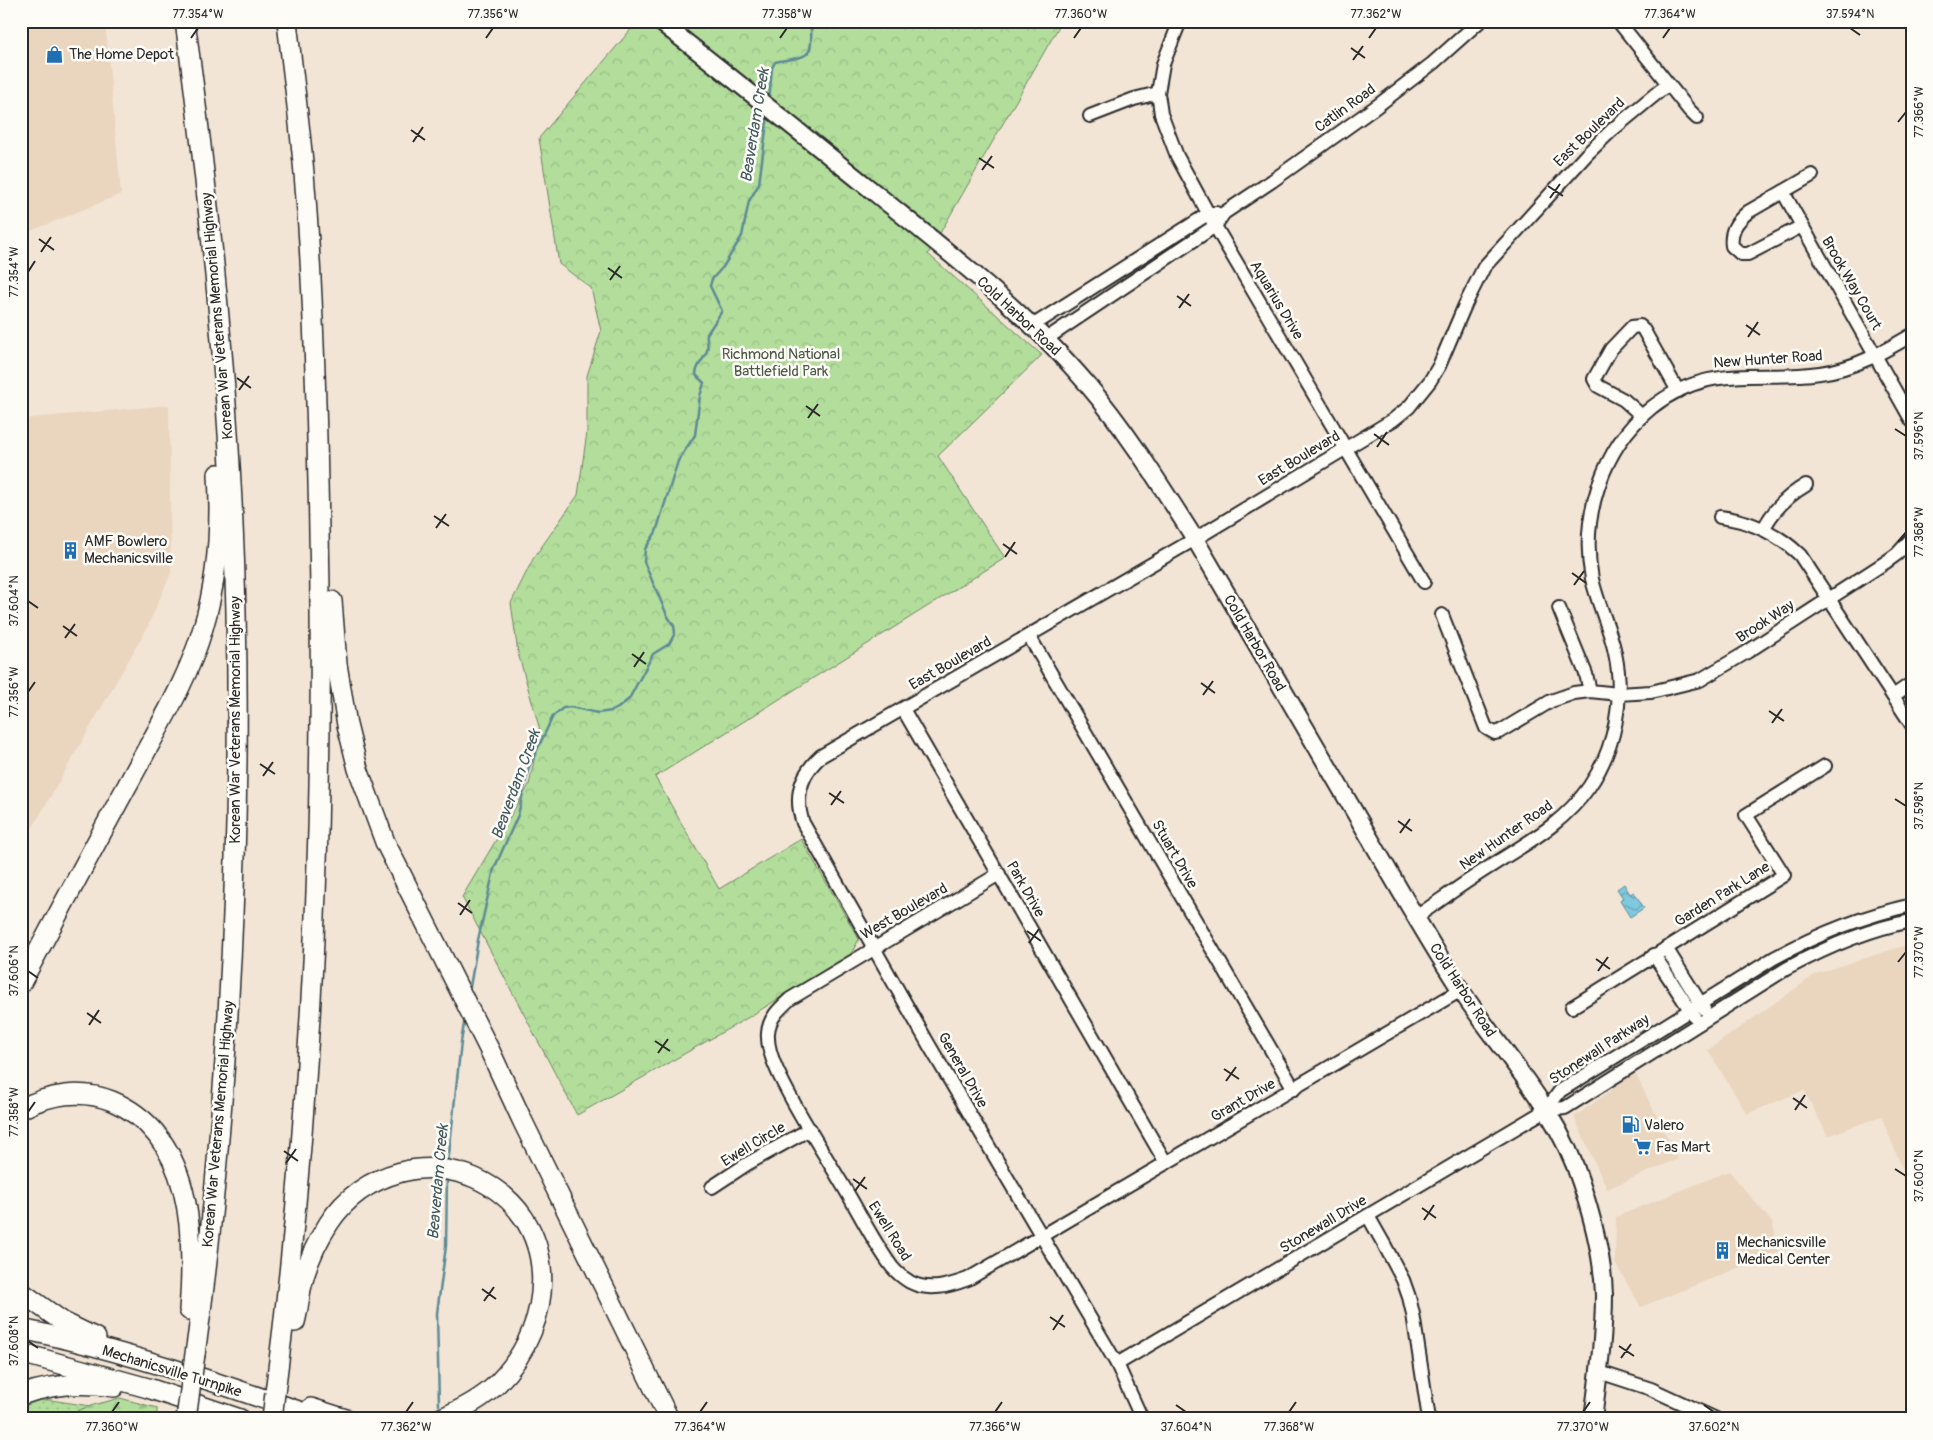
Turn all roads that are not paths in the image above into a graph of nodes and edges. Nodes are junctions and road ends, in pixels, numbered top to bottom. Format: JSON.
{"nodes":[{"id":1,"x":185,"y":21,"type":"edge"},
{"id":2,"x":287,"y":21,"type":"edge"},
{"id":3,"x":659,"y":21,"type":"edge"},
{"id":4,"x":1180,"y":21,"type":"edge"},
{"id":5,"x":1480,"y":21,"type":"edge"},
{"id":6,"x":1618,"y":21,"type":"edge"},
{"id":7,"x":1668,"y":84,"type":"junction"},
{"id":8,"x":1158,"y":93,"type":"junction"},
{"id":9,"x":1090,"y":116,"type":"dead end"},
{"id":10,"x":1697,"y":118,"type":"dead end"},
{"id":11,"x":1812,"y":175,"type":"dead end"},
{"id":12,"x":1783,"y":192,"type":"junction"},
{"id":13,"x":1224,"y":213,"type":"junction"},
{"id":14,"x":1208,"y":214,"type":"junction"},
{"id":15,"x":1214,"y":226,"type":"junction"},
{"id":16,"x":1802,"y":226,"type":"junction"},
{"id":17,"x":1032,"y":326,"type":"junction"},
{"id":18,"x":1912,"y":335,"type":"edge"},
{"id":19,"x":1046,"y":339,"type":"junction"},
{"id":20,"x":1875,"y":356,"type":"junction"},
{"id":21,"x":222,"y":360,"type":"junction"},
{"id":22,"x":1678,"y":391,"type":"junction"},
{"id":23,"x":1642,"y":416,"type":"junction"},
{"id":24,"x":1912,"y":421,"type":"edge"},
{"id":25,"x":1346,"y":448,"type":"junction"},
{"id":26,"x":1806,"y":485,"type":"dead end"},
{"id":27,"x":319,"y":511,"type":"junction"},
{"id":28,"x":1720,"y":517,"type":"dead end"},
{"id":29,"x":1764,"y":528,"type":"junction"},
{"id":30,"x":1912,"y":538,"type":"edge"},
{"id":31,"x":1195,"y":539,"type":"junction"},
{"id":32,"x":1424,"y":582,"type":"dead end"},
{"id":33,"x":1830,"y":599,"type":"junction"},
{"id":34,"x":1559,"y":608,"type":"dead end"},
{"id":35,"x":1442,"y":615,"type":"dead end"},
{"id":36,"x":1029,"y":636,"type":"junction"},
{"id":37,"x":1912,"y":684,"type":"edge"},
{"id":38,"x":1590,"y":691,"type":"junction"},
{"id":39,"x":1619,"y":694,"type":"junction"},
{"id":40,"x":1893,"y":696,"type":"junction"},
{"id":41,"x":903,"y":709,"type":"junction"},
{"id":42,"x":1912,"y":725,"type":"edge"},
{"id":43,"x":841,"y":744,"type":"joint"},
{"id":44,"x":1825,"y":766,"type":"dead end"},
{"id":45,"x":999,"y":874,"type":"junction"},
{"id":46,"x":1912,"y":905,"type":"edge"},
{"id":47,"x":1416,"y":917,"type":"junction"},
{"id":48,"x":1912,"y":921,"type":"edge"},
{"id":49,"x":874,"y":948,"type":"junction"},
{"id":50,"x":1660,"y":952,"type":"junction"},
{"id":51,"x":827,"y":976,"type":"joint"},
{"id":52,"x":21,"y":983,"type":"edge"},
{"id":53,"x":1461,"y":990,"type":"junction"},
{"id":54,"x":1572,"y":1007,"type":"dead end"},
{"id":55,"x":1696,"y":1007,"type":"junction"},
{"id":56,"x":1704,"y":1021,"type":"junction"},
{"id":57,"x":1294,"y":1089,"type":"junction"},
{"id":58,"x":21,"y":1109,"type":"edge"},
{"id":59,"x":1546,"y":1110,"type":"junction"},
{"id":60,"x":810,"y":1129,"type":"junction"},
{"id":61,"x":1166,"y":1163,"type":"junction"},
{"id":62,"x":712,"y":1187,"type":"dead end"},
{"id":63,"x":1368,"y":1216,"type":"junction"},
{"id":64,"x":1041,"y":1236,"type":"junction"},
{"id":65,"x":21,"y":1292,"type":"edge"},
{"id":66,"x":21,"y":1329,"type":"edge"},
{"id":67,"x":194,"y":1332,"type":"junction"},
{"id":68,"x":284,"y":1348,"type":"junction"},
{"id":69,"x":21,"y":1353,"type":"edge"},
{"id":70,"x":1116,"y":1364,"type":"junction"},
{"id":71,"x":1599,"y":1372,"type":"junction"},
{"id":72,"x":214,"y":1382,"type":"junction"},
{"id":73,"x":21,"y":1394,"type":"edge"},
{"id":74,"x":255,"y":1396,"type":"junction"},
{"id":75,"x":210,"y":1408,"type":"junction"},
{"id":76,"x":186,"y":1419,"type":"edge"},
{"id":77,"x":240,"y":1419,"type":"edge"},
{"id":78,"x":272,"y":1419,"type":"edge"},
{"id":79,"x":321,"y":1419,"type":"edge"},
{"id":80,"x":346,"y":1419,"type":"edge"},
{"id":81,"x":439,"y":1419,"type":"edge"},
{"id":82,"x":668,"y":1419,"type":"edge"},
{"id":83,"x":1142,"y":1419,"type":"edge"},
{"id":84,"x":1429,"y":1419,"type":"edge"},
{"id":85,"x":1593,"y":1419,"type":"edge"},
{"id":86,"x":1716,"y":1419,"type":"edge"}],
"edges":[{"from":1,"to":21,"type":"highway","name":"Korean War Veterans Memorial Highway"},
{"from":2,"to":27,"type":"highway"},
{"from":3,"to":17,"type":"main road","name":"Cold Harbor Road"},
{"from":4,"to":8,"type":"street","name":"Aquarius Drive"},
{"from":5,"to":13,"type":"street","name":"Catlin Road"},
{"from":6,"to":7,"type":"street"},
{"from":7,"to":10,"type":"street"},
{"from":7,"to":25,"type":"street","name":"East Boulevard"},
{"from":8,"to":9,"type":"street"},
{"from":8,"to":14,"type":"street","name":"Aquarius Drive"},
{"from":11,"to":12,"type":"street"},
{"from":12,"to":16,"type":"street","name":"Brook Way Court"},
{"from":12,"to":16,"type":"street"},
{"from":13,"to":14,"type":"street","name":"Catlin Road"},
{"from":13,"to":15,"type":"street","name":"Catlin Road"},
{"from":14,"to":15,"type":"street","name":"Aquarius Drive"},
{"from":14,"to":17,"type":"street","name":"Catlin Road"},
{"from":15,"to":19,"type":"street","name":"Catlin Road"},
{"from":15,"to":25,"type":"street","name":"Aquarius Drive"},
{"from":16,"to":20,"type":"street","name":"Brook Way Court"},
{"from":17,"to":19,"type":"main road","name":"Cold Harbor Road"},
{"from":18,"to":20,"type":"street","name":"New Hunter Road"},
{"from":19,"to":31,"type":"main road","name":"Cold Harbor Road"},
{"from":20,"to":22,"type":"street","name":"New Hunter Road"},
{"from":20,"to":24,"type":"street"},
{"from":21,"to":52,"type":"highway"},
{"from":21,"to":67,"type":"highway","name":"Korean War Veterans Memorial Highway"},
{"from":22,"to":23,"type":"street","name":"New Hunter Road"},
{"from":22,"to":23,"type":"street"},
{"from":23,"to":39,"type":"street","name":"New Hunter Road"},
{"from":25,"to":31,"type":"street","name":"East Boulevard"},
{"from":25,"to":32,"type":"street","name":"Aquarius Drive"},
{"from":26,"to":29,"type":"street"},
{"from":27,"to":68,"type":"highway"},
{"from":27,"to":82,"type":"highway"},
{"from":28,"to":29,"type":"street"},
{"from":29,"to":33,"type":"street"},
{"from":30,"to":33,"type":"street","name":"Brook Way"},
{"from":31,"to":36,"type":"street","name":"East Boulevard"},
{"from":31,"to":47,"type":"main road","name":"Cold Harbor Road"},
{"from":33,"to":39,"type":"street","name":"Brook Way"},
{"from":33,"to":40,"type":"street"},
{"from":34,"to":38,"type":"street"},
{"from":35,"to":38,"type":"street","name":"Brook Way"},
{"from":36,"to":41,"type":"street","name":"East Boulevard"},
{"from":36,"to":57,"type":"street","name":"Stuart Drive"},
{"from":37,"to":40,"type":"street"},
{"from":38,"to":39,"type":"street","name":"Brook Way"},
{"from":39,"to":47,"type":"street","name":"New Hunter Road"},
{"from":40,"to":42,"type":"street"},
{"from":41,"to":43,"type":"street","name":"East Boulevard"},
{"from":41,"to":45,"type":"street","name":"Park Drive"},
{"from":43,"to":49,"type":"street","name":"General Drive"},
{"from":44,"to":50,"type":"street","name":"Garden Park Lane"},
{"from":45,"to":49,"type":"street","name":"West Boulevard"},
{"from":45,"to":61,"type":"street","name":"Park Drive"},
{"from":46,"to":55,"type":"street","name":"Stonewall Parkway"},
{"from":47,"to":53,"type":"main road","name":"Cold Harbor Road"},
{"from":48,"to":56,"type":"street","name":"Stonewall Parkway"},
{"from":49,"to":51,"type":"street","name":"West Boulevard"},
{"from":49,"to":64,"type":"street","name":"General Drive"},
{"from":50,"to":54,"type":"street","name":"Garden Park Lane"},
{"from":50,"to":55,"type":"street"},
{"from":51,"to":60,"type":"street","name":"Ewell Road"},
{"from":53,"to":57,"type":"street","name":"Grant Drive"},
{"from":53,"to":59,"type":"main road","name":"Cold Harbor Road"},
{"from":55,"to":56,"type":"street"},
{"from":55,"to":59,"type":"street","name":"Stonewall Parkway"},
{"from":56,"to":59,"type":"street","name":"Stonewall Parkway"},
{"from":57,"to":61,"type":"street","name":"Grant Drive"},
{"from":58,"to":67,"type":"highway"},
{"from":59,"to":63,"type":"street","name":"Stonewall Drive"},
{"from":59,"to":71,"type":"main road","name":"Cold Harbor Road"},
{"from":60,"to":62,"type":"street","name":"Ewell Circle"},
{"from":60,"to":64,"type":"street","name":"Ewell Road"},
{"from":61,"to":64,"type":"street","name":"Grant Drive"},
{"from":63,"to":70,"type":"street","name":"Stonewall Drive"},
{"from":63,"to":84,"type":"street"},
{"from":64,"to":70,"type":"street","name":"General Drive"},
{"from":65,"to":72,"type":"highway"},
{"from":66,"to":72,"type":"highway","name":"Mechanicsville Turnpike"},
{"from":67,"to":76,"type":"highway","bridge":true},
{"from":68,"to":78,"type":"highway","bridge":true},
{"from":68,"to":81,"type":"highway"},
{"from":69,"to":75,"type":"highway","name":"Mechanicsville Turnpike"},
{"from":70,"to":83,"type":"street","name":"General Drive"},
{"from":71,"to":85,"type":"main road","name":"Cold Harbor Road"},
{"from":71,"to":86,"type":"street"},
{"from":72,"to":74,"type":"highway","name":"Mechanicsville Turnpike"},
{"from":73,"to":75,"type":"highway"},
{"from":74,"to":79,"type":"highway","name":"Mechanicsville Turnpike"},
{"from":74,"to":80,"type":"highway"},
{"from":75,"to":77,"type":"highway","name":"Mechanicsville Turnpike"}]}
